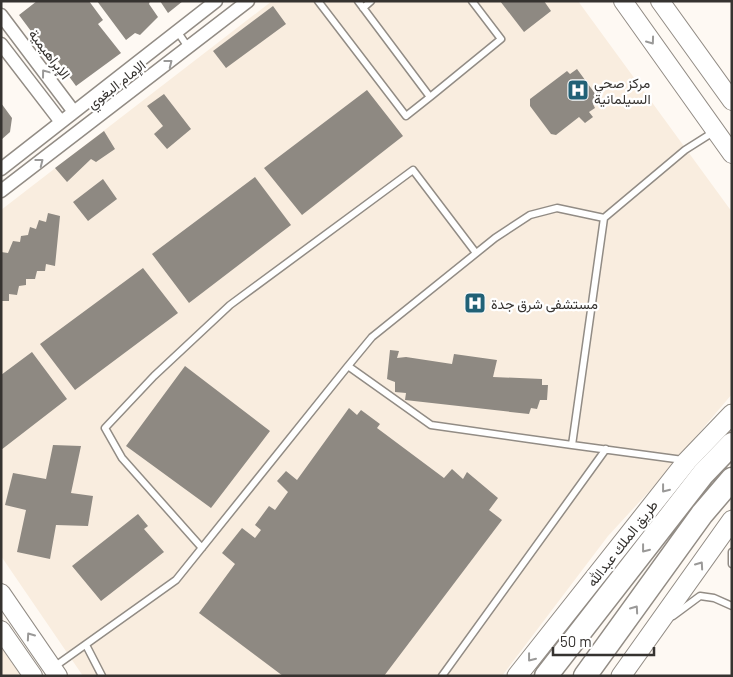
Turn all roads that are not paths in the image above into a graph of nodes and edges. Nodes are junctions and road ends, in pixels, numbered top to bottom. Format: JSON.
{"nodes":[{"id":1,"x":216,"y":1,"type":"edge"},
{"id":2,"x":248,"y":1,"type":"edge"},
{"id":3,"x":318,"y":1,"type":"edge"},
{"id":4,"x":358,"y":1,"type":"edge"},
{"id":5,"x":371,"y":1,"type":"edge"},
{"id":6,"x":472,"y":1,"type":"edge"},
{"id":7,"x":623,"y":1,"type":"edge"},
{"id":8,"x":660,"y":1,"type":"edge"},
{"id":9,"x":363,"y":8,"type":"junction"},
{"id":10,"x":1,"y":15,"type":"edge"},
{"id":11,"x":177,"y":32,"type":"junction"},
{"id":12,"x":1,"y":44,"type":"edge"},
{"id":13,"x":188,"y":48,"type":"junction"},
{"id":14,"x":430,"y":97,"type":"junction"},
{"id":15,"x":732,"y":101,"type":"edge"},
{"id":16,"x":74,"y":112,"type":"junction"},
{"id":17,"x":62,"y":122,"type":"junction"},
{"id":18,"x":716,"y":131,"type":"junction"},
{"id":19,"x":732,"y":154,"type":"edge"},
{"id":20,"x":1,"y":169,"type":"edge"},
{"id":21,"x":1,"y":191,"type":"edge"},
{"id":22,"x":604,"y":218,"type":"junction"},
{"id":23,"x":476,"y":253,"type":"junction"},
{"id":24,"x":348,"y":366,"type":"junction"},
{"id":25,"x":732,"y":414,"type":"edge"},
{"id":26,"x":732,"y":444,"type":"edge"},
{"id":27,"x":572,"y":445,"type":"junction"},
{"id":28,"x":606,"y":449,"type":"junction"},
{"id":29,"x":687,"y":461,"type":"junction"},
{"id":30,"x":732,"y":479,"type":"edge"},
{"id":31,"x":732,"y":520,"type":"edge"},
{"id":32,"x":202,"y":548,"type":"junction"},
{"id":33,"x":732,"y":552,"type":"edge"},
{"id":34,"x":732,"y":564,"type":"edge"},
{"id":35,"x":1,"y":593,"type":"edge"},
{"id":36,"x":732,"y":606,"type":"edge"},
{"id":37,"x":7,"y":614,"type":"edge"},
{"id":38,"x":1,"y":630,"type":"edge"},
{"id":39,"x":654,"y":630,"type":"junction"},
{"id":40,"x":86,"y":645,"type":"junction"},
{"id":41,"x":55,"y":672,"type":"edge"},
{"id":42,"x":33,"y":676,"type":"edge"},
{"id":43,"x":102,"y":676,"type":"edge"},
{"id":44,"x":442,"y":676,"type":"edge"},
{"id":45,"x":517,"y":676,"type":"edge"},
{"id":46,"x":546,"y":676,"type":"edge"},
{"id":47,"x":585,"y":676,"type":"edge"},
{"id":48,"x":621,"y":676,"type":"edge"}],
"edges":[{"from":1,"to":11,"type":"street","name":"الإمام البغوي"},
{"from":2,"to":13,"type":"street","name":"الإمام البغوي"},
{"from":3,"to":14,"type":"lane"},
{"from":4,"to":9,"type":"lane"},
{"from":5,"to":9,"type":"lane"},
{"from":6,"to":14,"type":"lane"},
{"from":7,"to":18,"type":"main road","one_way":true},
{"from":8,"to":15,"type":"main road"},
{"from":9,"to":14,"type":"lane"},
{"from":16,"to":10,"type":"street","name":"الإبراهيمية","one_way":true},
{"from":11,"to":13,"type":"lane"},
{"from":11,"to":16,"type":"street","name":"الإمام البغوي"},
{"from":12,"to":17,"type":"street"},
{"from":21,"to":13,"type":"street","name":"الإمام البغوي","one_way":true},
{"from":16,"to":17,"type":"street","name":"الإمام البغوي"},
{"from":17,"to":20,"type":"street","name":"الإمام البغوي"},
{"from":18,"to":19,"type":"main road"},
{"from":18,"to":22,"type":"lane"},
{"from":22,"to":23,"type":"lane"},
{"from":22,"to":27,"type":"lane"},
{"from":23,"to":24,"type":"lane"},
{"from":23,"to":32,"type":"lane"},
{"from":24,"to":27,"type":"lane"},
{"from":24,"to":32,"type":"lane"},
{"from":25,"to":29,"type":"main road","name":"طريق الملك عبدالله"},
{"from":26,"to":46,"type":"highway","one_way":true},
{"from":27,"to":28,"type":"lane"},
{"from":28,"to":29,"type":"lane"},
{"from":28,"to":44,"type":"lane"},
{"from":29,"to":45,"type":"main road","name":"طريق الملك عبدالله","one_way":true},
{"from":47,"to":30,"type":"highway","one_way":true},
{"from":39,"to":31,"type":"main road","one_way":true},
{"from":32,"to":40,"type":"lane"},
{"from":33,"to":34,"type":"lane"},
{"from":35,"to":37,"type":"main road"},
{"from":36,"to":39,"type":"lane"},
{"from":41,"to":37,"type":"main road","one_way":true},
{"from":38,"to":42,"type":"main road"},
{"from":39,"to":48,"type":"main road"},
{"from":40,"to":41,"type":"lane"},
{"from":40,"to":43,"type":"lane"}]}
